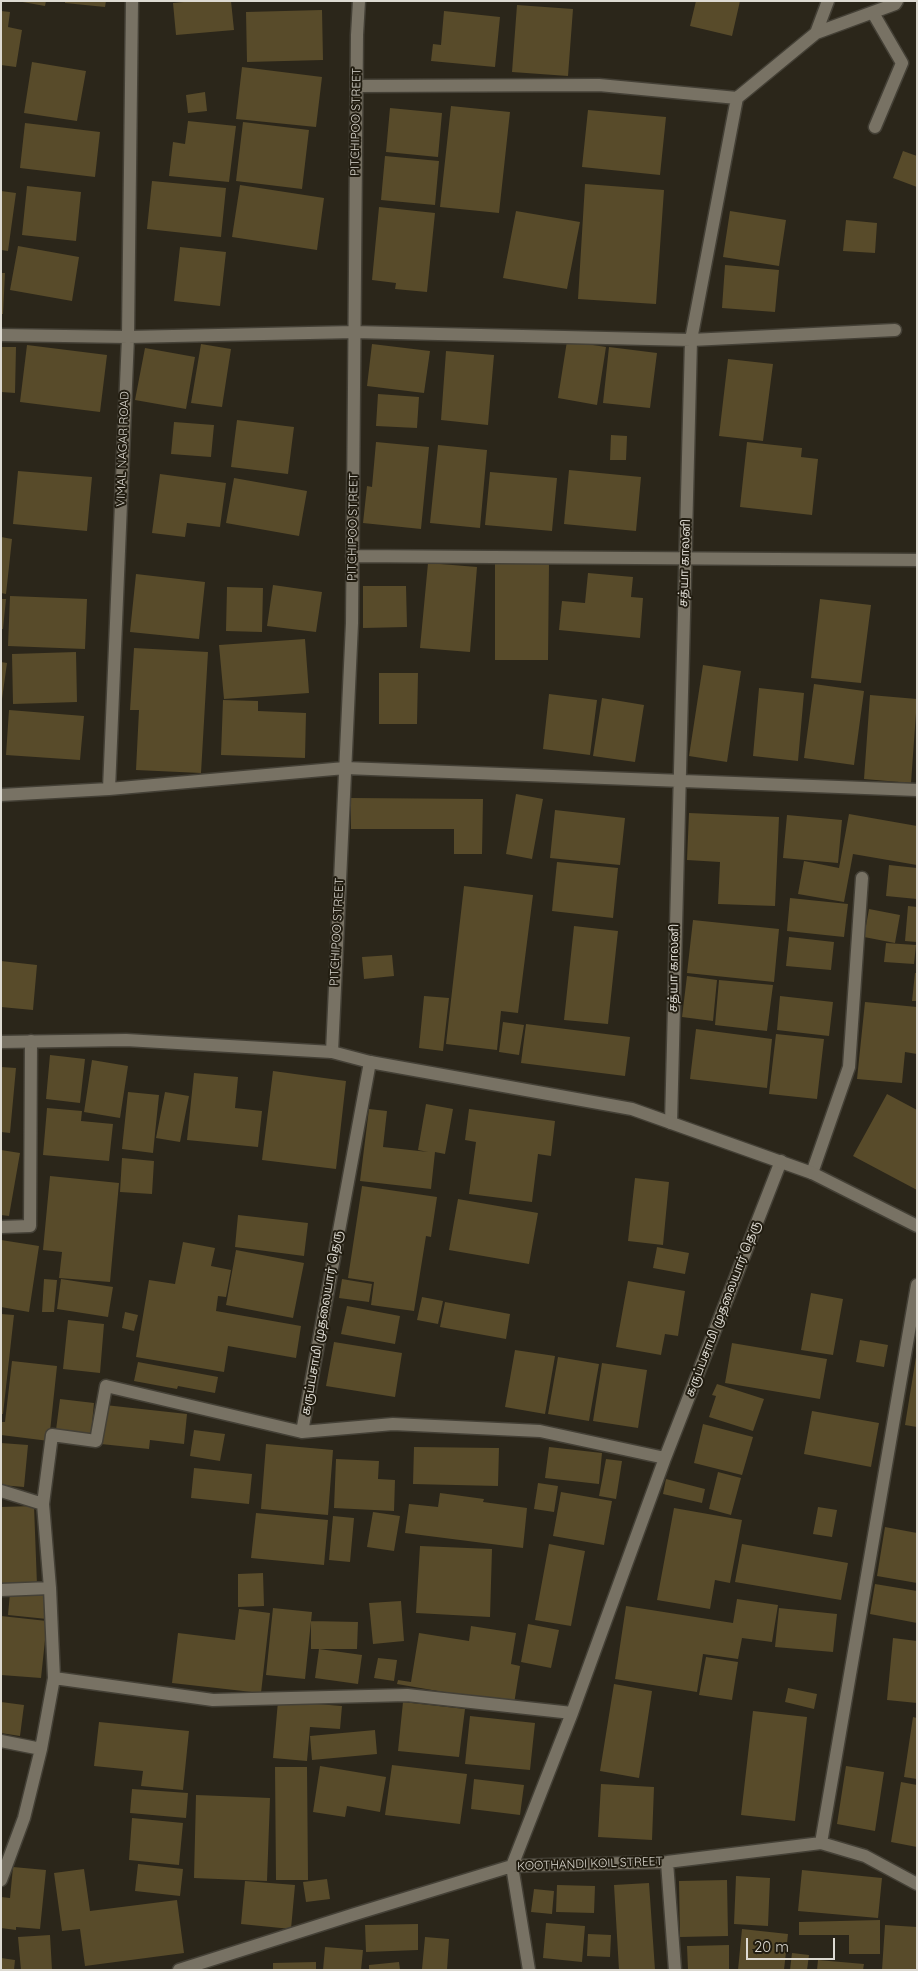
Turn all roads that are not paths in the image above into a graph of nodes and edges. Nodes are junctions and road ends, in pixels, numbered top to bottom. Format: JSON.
{"nodes":[{"id":1,"x":132,"y":1,"type":"edge"},
{"id":2,"x":360,"y":1,"type":"edge"},
{"id":3,"x":828,"y":1,"type":"edge"},
{"id":4,"x":897,"y":1,"type":"edge"},
{"id":5,"x":873,"y":13,"type":"junction"},
{"id":6,"x":816,"y":33,"type":"junction"},
{"id":7,"x":357,"y":86,"type":"junction"},
{"id":8,"x":736,"y":98,"type":"junction"},
{"id":9,"x":875,"y":127,"type":"dead end"},
{"id":10,"x":896,"y":330,"type":"dead end"},
{"id":11,"x":354,"y":332,"type":"junction"},
{"id":12,"x":1,"y":335,"type":"edge"},
{"id":13,"x":128,"y":337,"type":"junction"},
{"id":14,"x":691,"y":340,"type":"junction"},
{"id":15,"x":352,"y":556,"type":"junction"},
{"id":16,"x":685,"y":558,"type":"junction"},
{"id":17,"x":917,"y":560,"type":"edge"},
{"id":18,"x":345,"y":768,"type":"junction"},
{"id":19,"x":678,"y":781,"type":"junction"},
{"id":20,"x":109,"y":789,"type":"junction"},
{"id":21,"x":917,"y":790,"type":"edge"},
{"id":22,"x":1,"y":795,"type":"edge"},
{"id":23,"x":862,"y":878,"type":"dead end"},
{"id":24,"x":31,"y":1041,"type":"junction"},
{"id":25,"x":1,"y":1042,"type":"edge"},
{"id":26,"x":332,"y":1052,"type":"junction"},
{"id":27,"x":370,"y":1062,"type":"junction"},
{"id":28,"x":671,"y":1123,"type":"junction"},
{"id":29,"x":781,"y":1161,"type":"junction"},
{"id":30,"x":812,"y":1173,"type":"junction"},
{"id":31,"x":917,"y":1226,"type":"edge"},
{"id":32,"x":1,"y":1227,"type":"edge"},
{"id":33,"x":917,"y":1285,"type":"edge"},
{"id":34,"x":302,"y":1432,"type":"junction"},
{"id":35,"x":664,"y":1458,"type":"junction"},
{"id":36,"x":1,"y":1491,"type":"edge"},
{"id":37,"x":43,"y":1504,"type":"junction"},
{"id":38,"x":50,"y":1588,"type":"junction"},
{"id":39,"x":1,"y":1590,"type":"edge"},
{"id":40,"x":54,"y":1678,"type":"junction"},
{"id":41,"x":572,"y":1713,"type":"junction"},
{"id":42,"x":1,"y":1741,"type":"edge"},
{"id":43,"x":41,"y":1749,"type":"junction"},
{"id":44,"x":821,"y":1843,"type":"junction"},
{"id":45,"x":667,"y":1862,"type":"junction"},
{"id":46,"x":512,"y":1866,"type":"junction"},
{"id":47,"x":1,"y":1880,"type":"edge"},
{"id":48,"x":917,"y":1884,"type":"edge"},
{"id":49,"x":205,"y":1966,"type":"edge"},
{"id":50,"x":179,"y":1970,"type":"edge"},
{"id":51,"x":529,"y":1970,"type":"edge"},
{"id":52,"x":675,"y":1970,"type":"edge"}],
"edges":[{"from":1,"to":13,"type":"street","name":"VIMAL NAGAR ROAD"},
{"from":2,"to":7,"type":"street","name":"PITCHIPOO STREET"},
{"from":3,"to":6,"type":"street"},
{"from":4,"to":5,"type":"street"},
{"from":5,"to":6,"type":"street"},
{"from":5,"to":9,"type":"street"},
{"from":6,"to":8,"type":"street"},
{"from":7,"to":8,"type":"street"},
{"from":7,"to":11,"type":"street","name":"PITCHIPOO STREET"},
{"from":8,"to":14,"type":"street","name":"சத்யா காலனி"},
{"from":10,"to":14,"type":"street"},
{"from":11,"to":13,"type":"street"},
{"from":11,"to":14,"type":"street"},
{"from":11,"to":15,"type":"street","name":"PITCHIPOO STREET"},
{"from":12,"to":13,"type":"street"},
{"from":13,"to":20,"type":"street","name":"VIMAL NAGAR ROAD"},
{"from":14,"to":16,"type":"street","name":"சத்யா காலனி"},
{"from":15,"to":16,"type":"street"},
{"from":15,"to":18,"type":"street","name":"PITCHIPOO STREET"},
{"from":16,"to":17,"type":"street"},
{"from":16,"to":19,"type":"street","name":"சத்யா காலனி"},
{"from":18,"to":19,"type":"street"},
{"from":18,"to":20,"type":"street"},
{"from":18,"to":26,"type":"street","name":"PITCHIPOO STREET"},
{"from":19,"to":21,"type":"street"},
{"from":19,"to":28,"type":"street","name":"சத்யா காலனி"},
{"from":20,"to":22,"type":"street"},
{"from":23,"to":30,"type":"street"},
{"from":24,"to":25,"type":"street"},
{"from":24,"to":26,"type":"street"},
{"from":24,"to":32,"type":"street"},
{"from":26,"to":27,"type":"street"},
{"from":27,"to":28,"type":"street"},
{"from":27,"to":34,"type":"street","name":"கருப்பசாமி முதலையார் தெரு"},
{"from":28,"to":29,"type":"street"},
{"from":29,"to":30,"type":"street"},
{"from":29,"to":35,"type":"street","name":"கருப்பசாமி முதலையார் தெரு"},
{"from":30,"to":31,"type":"street"},
{"from":33,"to":44,"type":"street"},
{"from":34,"to":35,"type":"street","name":"கருப்பசாமி முதலையார் தெரு"},
{"from":34,"to":37,"type":"street"},
{"from":35,"to":41,"type":"street","name":"கருப்பசாமி முதலையார் தெரு"},
{"from":36,"to":37,"type":"street"},
{"from":37,"to":38,"type":"street"},
{"from":38,"to":39,"type":"street"},
{"from":38,"to":40,"type":"street"},
{"from":40,"to":41,"type":"street"},
{"from":40,"to":43,"type":"street"},
{"from":41,"to":46,"type":"street","name":"கருப்பசாமி முதலையார் தெரு"},
{"from":42,"to":43,"type":"street"},
{"from":43,"to":47,"type":"street"},
{"from":44,"to":45,"type":"street","name":"KOOTHANDI KOIL STREET"},
{"from":44,"to":48,"type":"street","name":"KOOTHANDI KOIL STREET"},
{"from":45,"to":46,"type":"street","name":"KOOTHANDI KOIL STREET"},
{"from":45,"to":52,"type":"street"},
{"from":46,"to":49,"type":"street","name":"KOOTHANDI KOIL STREET"},
{"from":46,"to":51,"type":"street"},
{"from":49,"to":50,"type":"street","name":"KOOTHANDI KOIL STREET"}]}
